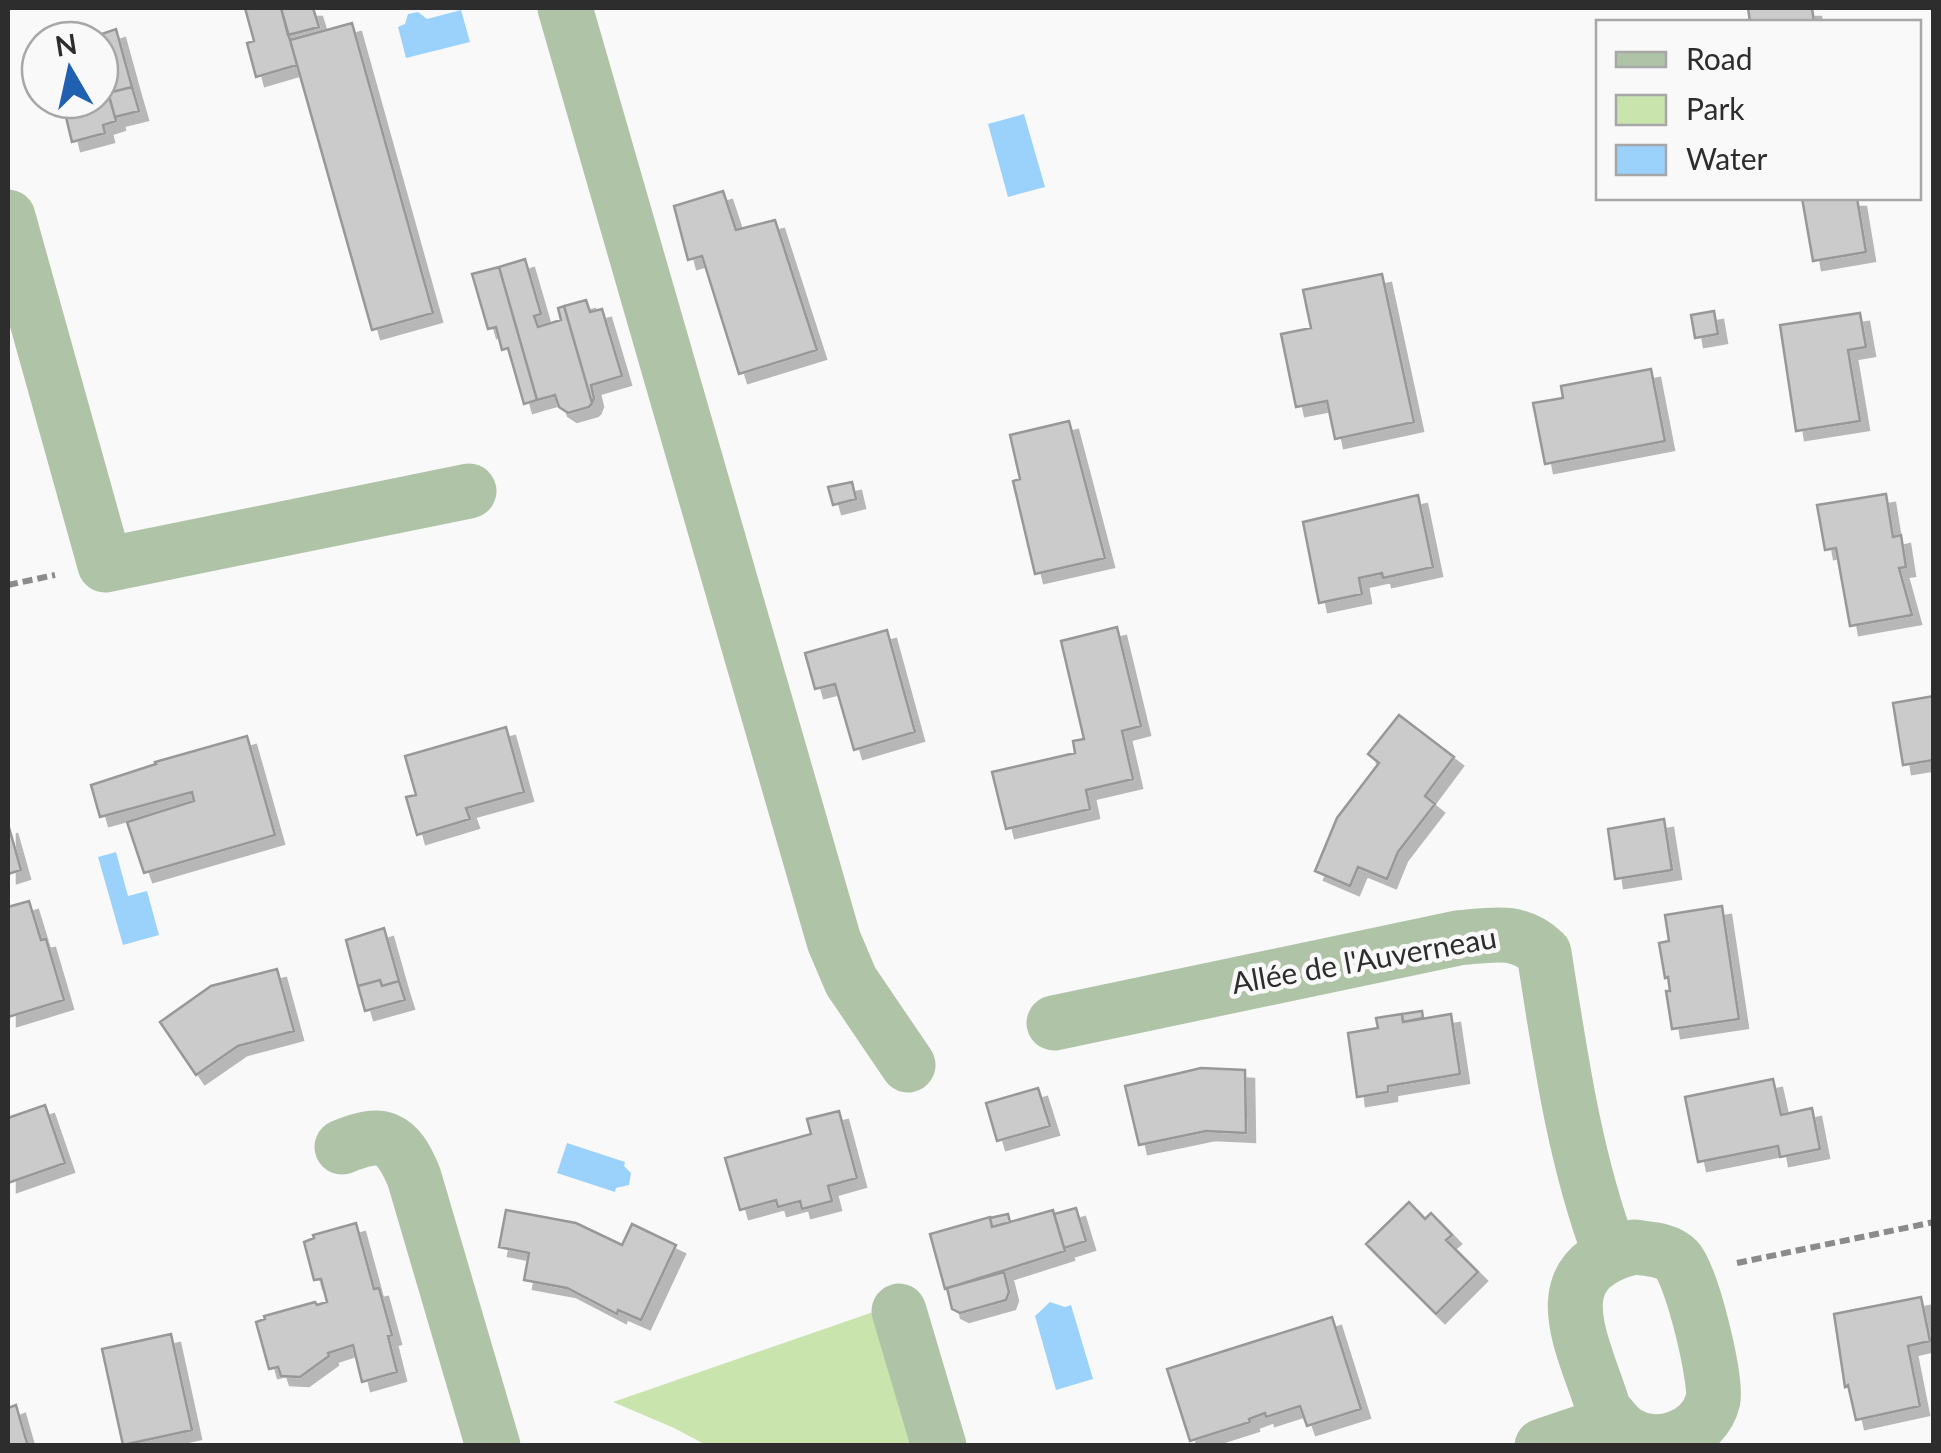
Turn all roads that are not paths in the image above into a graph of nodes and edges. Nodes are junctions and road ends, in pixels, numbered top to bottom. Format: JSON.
{"nodes":[{"id":1,"x":565,"y":8,"type":"edge"},
{"id":2,"x":8,"y":218,"type":"edge"},
{"id":3,"x":469,"y":491,"type":"dead end"},
{"id":4,"x":1054,"y":1023,"type":"dead end"},
{"id":5,"x":908,"y":1065,"type":"dead end"},
{"id":6,"x":342,"y":1147,"type":"dead end"},
{"id":7,"x":1610,"y":1253,"type":"junction"},
{"id":8,"x":899,"y":1311,"type":"dead end"},
{"id":9,"x":1613,"y":1422,"type":"junction"},
{"id":10,"x":1679,"y":1443,"type":"edge"},
{"id":11,"x":493,"y":1446,"type":"edge"},
{"id":12,"x":940,"y":1446,"type":"edge"},
{"id":13,"x":1542,"y":1446,"type":"edge"}],
"edges":[{"from":1,"to":5,"type":"street"},
{"from":2,"to":3,"type":"street"},
{"from":4,"to":7,"type":"street","name":"Allée de l'Auverneau"},
{"from":6,"to":11,"type":"street"},
{"from":7,"to":9,"type":"street"},
{"from":7,"to":10,"type":"street"},
{"from":8,"to":12,"type":"street"},
{"from":9,"to":10,"type":"street"},
{"from":9,"to":13,"type":"street"}]}
